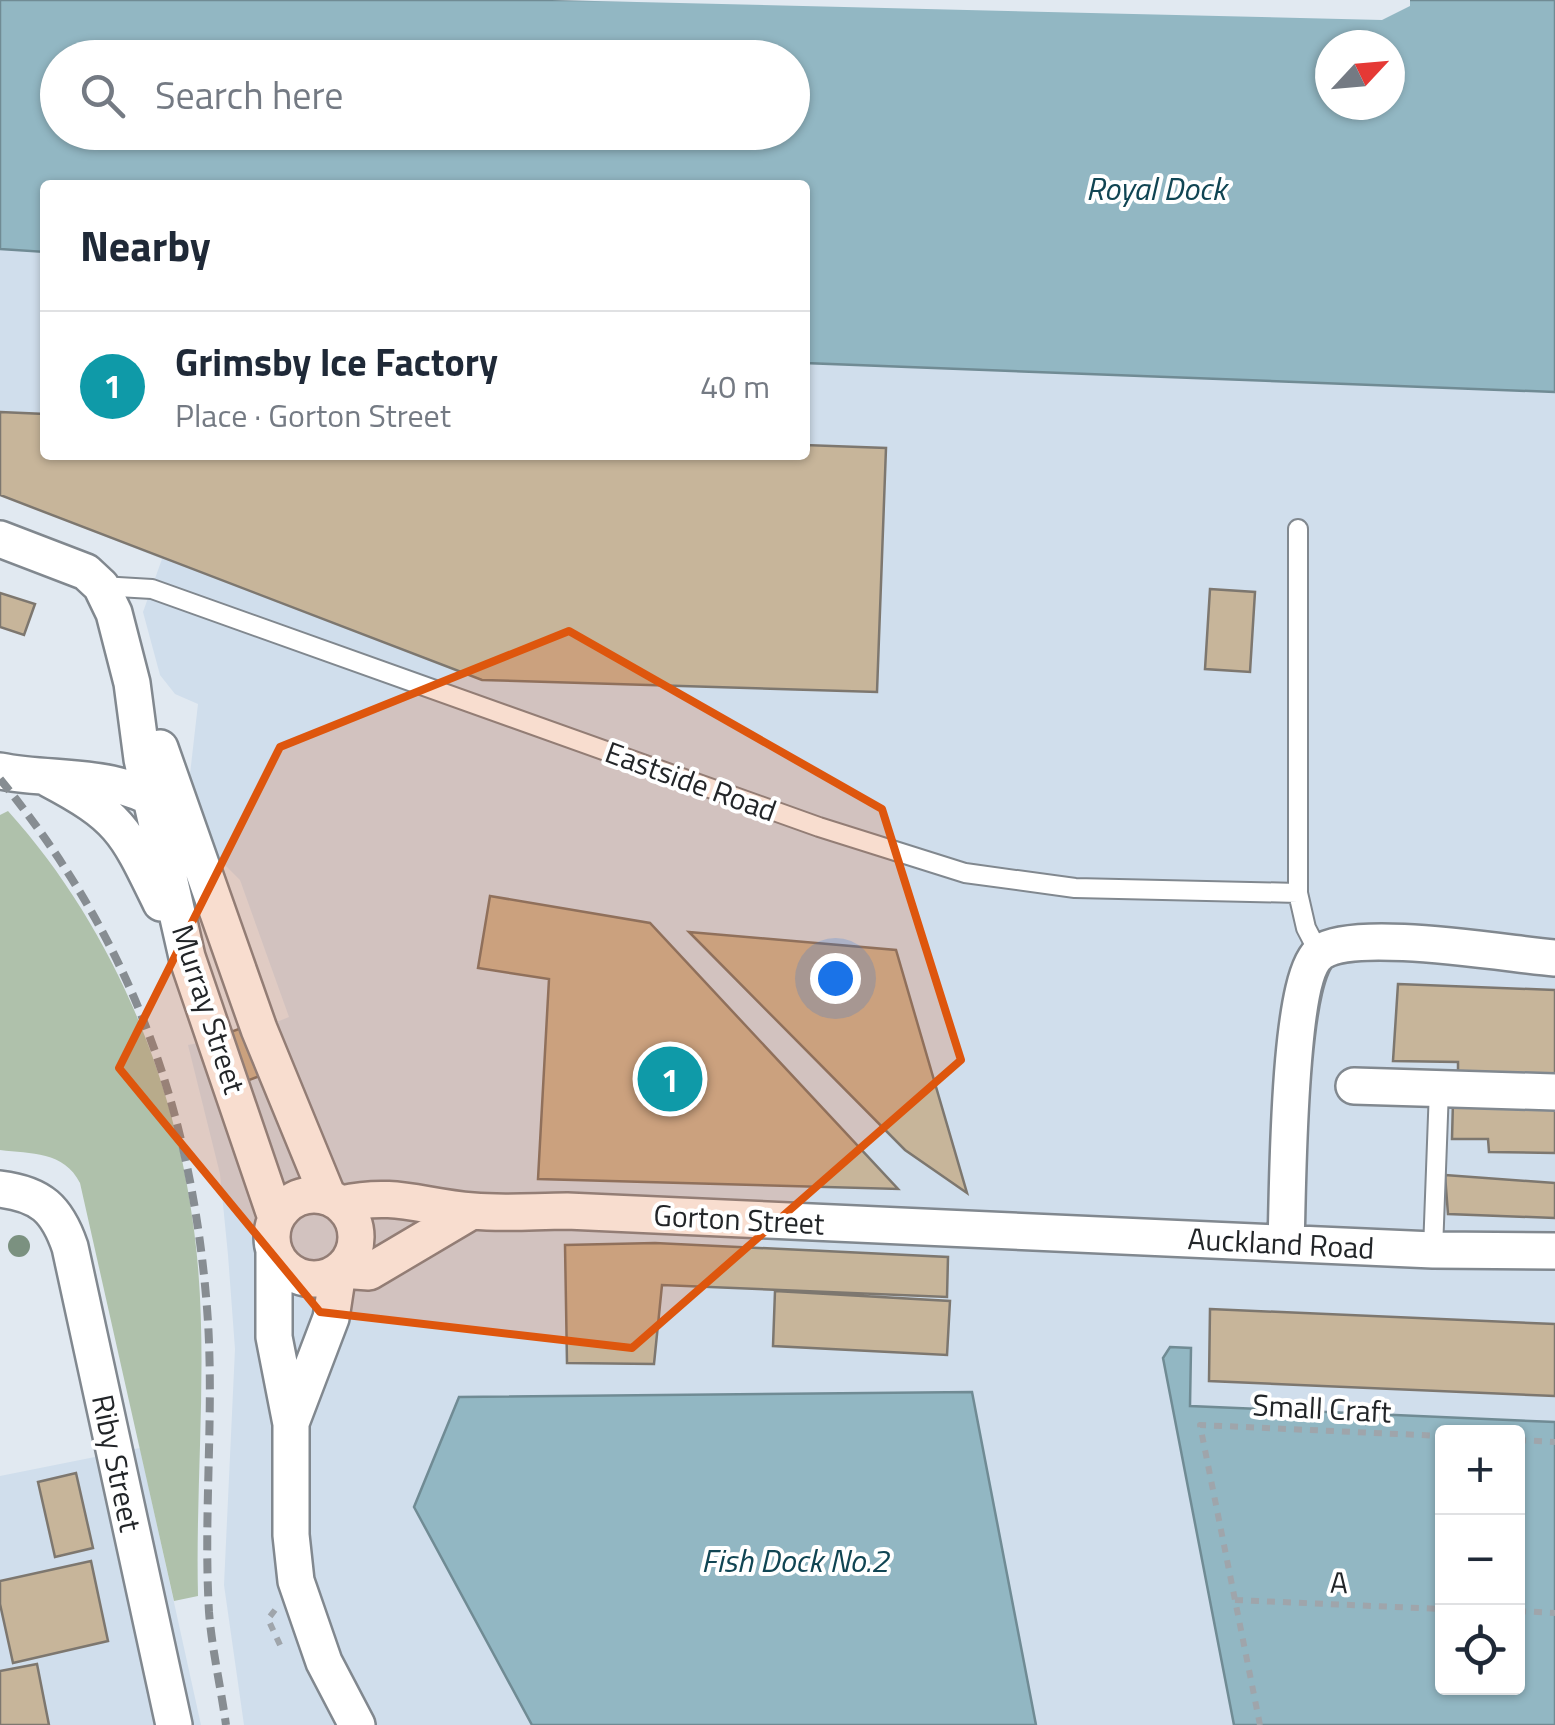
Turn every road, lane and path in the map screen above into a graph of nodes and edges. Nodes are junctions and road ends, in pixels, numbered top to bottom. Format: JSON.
{"nodes":[{"id":1,"x":1298,"y":528,"type":"dead end"},
{"id":2,"x":0,"y":539,"type":"edge"},
{"id":3,"x":102,"y":586,"type":"junction"},
{"id":4,"x":132,"y":683,"type":"junction"},
{"id":5,"x":0,"y":771,"type":"edge"},
{"id":6,"x":49,"y":780,"type":"junction"},
{"id":7,"x":151,"y":796,"type":"junction"},
{"id":8,"x":184,"y":822,"type":"junction"},
{"id":9,"x":1298,"y":894,"type":"junction"},
{"id":10,"x":1319,"y":952,"type":"junction"},
{"id":11,"x":188,"y":958,"type":"junction"},
{"id":12,"x":1555,"y":958,"type":"edge"},
{"id":13,"x":1354,"y":1086,"type":"dead end"},
{"id":14,"x":1439,"y":1089,"type":"junction"},
{"id":15,"x":1555,"y":1092,"type":"edge"},
{"id":16,"x":0,"y":1189,"type":"edge"},
{"id":17,"x":334,"y":1200,"type":"junction"},
{"id":18,"x":472,"y":1212,"type":"junction"},
{"id":19,"x":1006,"y":1231,"type":"joint"},
{"id":20,"x":275,"y":1234,"type":"junction"},
{"id":21,"x":1286,"y":1243,"type":"junction"},
{"id":22,"x":1434,"y":1250,"type":"junction"},
{"id":23,"x":1555,"y":1251,"type":"edge"},
{"id":24,"x":339,"y":1271,"type":"junction"},
{"id":25,"x":291,"y":1424,"type":"junction"},
{"id":26,"x":1435,"y":1436,"type":"edge"},
{"id":27,"x":1525,"y":1440,"type":"edge"},
{"id":28,"x":1555,"y":1442,"type":"edge"},
{"id":29,"x":1235,"y":1600,"type":"junction"},
{"id":30,"x":1435,"y":1608,"type":"edge"},
{"id":31,"x":1525,"y":1612,"type":"edge"},
{"id":32,"x":1555,"y":1613,"type":"edge"},
{"id":33,"x":174,"y":1725,"type":"edge"},
{"id":34,"x":358,"y":1725,"type":"edge"},
{"id":35,"x":1260,"y":1725,"type":"edge"}],
"edges":[{"from":1,"to":9,"type":"lane"},
{"from":2,"to":3,"type":"street","name":"Eastside Road"},
{"from":3,"to":4,"type":"street"},
{"from":3,"to":9,"type":"lane","name":"Eastside Road"},
{"from":4,"to":7,"type":"street"},
{"from":4,"to":8,"type":"street"},
{"from":5,"to":6,"type":"street"},
{"from":6,"to":7,"type":"street"},
{"from":6,"to":11,"type":"street"},
{"from":7,"to":8,"type":"street"},
{"from":7,"to":11,"type":"street","name":"Murray Street"},
{"from":8,"to":17,"type":"street","name":"Murray Street"},
{"from":9,"to":10,"type":"lane"},
{"from":10,"to":12,"type":"street"},
{"from":10,"to":21,"type":"street"},
{"from":11,"to":20,"type":"street","name":"Murray Street"},
{"from":13,"to":14,"type":"street"},
{"from":14,"to":15,"type":"street"},
{"from":14,"to":22,"type":"lane"},
{"from":16,"to":33,"type":"street","name":"Riby Street"},
{"from":17,"to":18,"type":"street","name":"Gorton Street"},
{"from":17,"to":20,"type":"street"},
{"from":17,"to":24,"type":"street"},
{"from":18,"to":19,"type":"street","name":"Gorton Street"},
{"from":18,"to":24,"type":"street","name":"Gorton Street"},
{"from":19,"to":21,"type":"street","name":"Auckland Road"},
{"from":20,"to":24,"type":"street"},
{"from":20,"to":25,"type":"street","name":"Murray Street"},
{"from":21,"to":22,"type":"street","name":"Auckland Road"},
{"from":22,"to":23,"type":"street","name":"Auckland Road"},
{"from":24,"to":25,"type":"street","name":"Murray Street"},
{"from":25,"to":34,"type":"street","name":"Murray Street"},
{"from":26,"to":29,"type":"path","name":"Small Craft"},
{"from":27,"to":28,"type":"path"},
{"from":29,"to":30,"type":"path","name":"A"},
{"from":29,"to":35,"type":"path"},
{"from":31,"to":32,"type":"path"}]}
